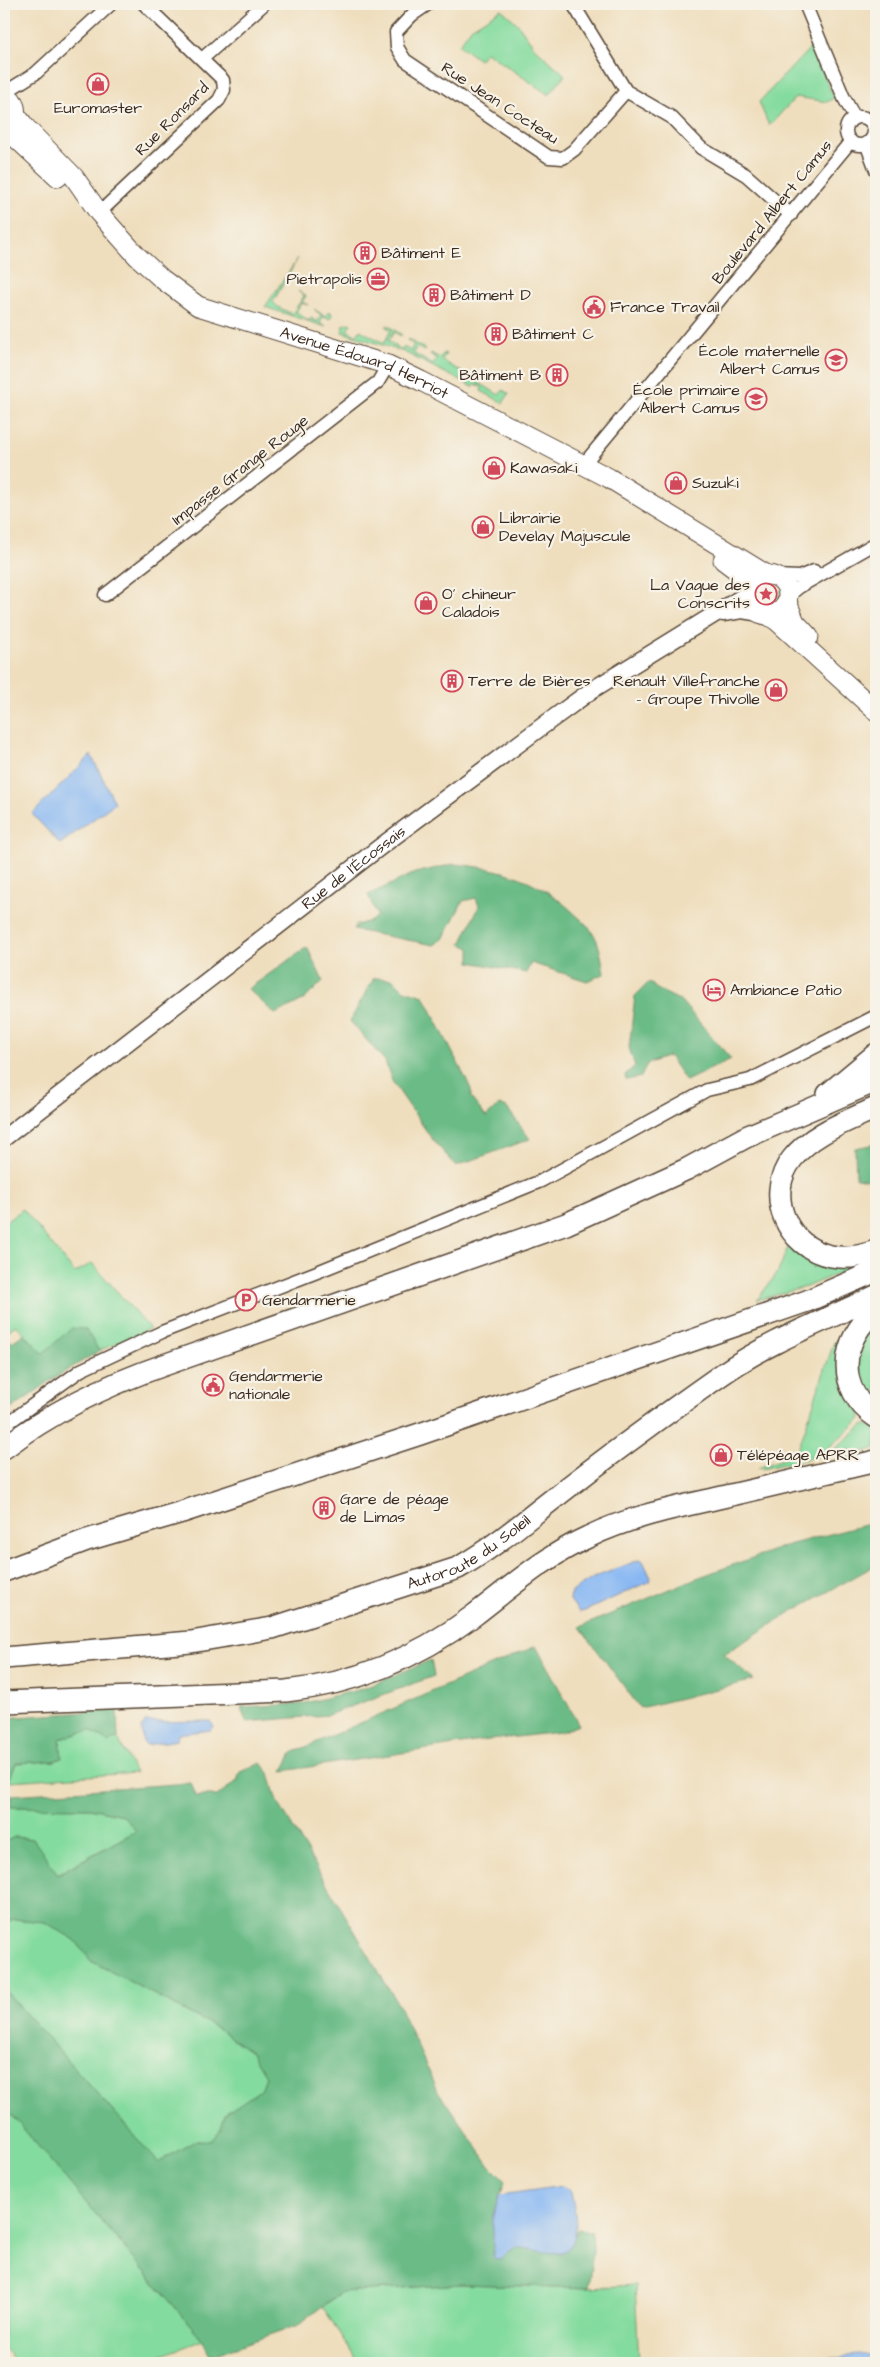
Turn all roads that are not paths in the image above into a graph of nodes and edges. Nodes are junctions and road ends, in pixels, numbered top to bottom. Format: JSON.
{"nodes":[{"id":1,"x":111,"y":4,"type":"edge"},
{"id":2,"x":144,"y":4,"type":"edge"},
{"id":3,"x":264,"y":4,"type":"edge"},
{"id":4,"x":428,"y":4,"type":"edge"},
{"id":5,"x":573,"y":4,"type":"edge"},
{"id":6,"x":805,"y":4,"type":"edge"},
{"id":7,"x":202,"y":59,"type":"junction"},
{"id":8,"x":36,"y":73,"type":"junction"},
{"id":9,"x":626,"y":92,"type":"junction"},
{"id":10,"x":10,"y":102,"type":"edge"},
{"id":11,"x":855,"y":118,"type":"junction"},
{"id":12,"x":874,"y":121,"type":"edge"},
{"id":13,"x":4,"y":131,"type":"edge"},
{"id":14,"x":851,"y":140,"type":"junction"},
{"id":15,"x":866,"y":143,"type":"junction"},
{"id":16,"x":876,"y":170,"type":"edge"},
{"id":17,"x":99,"y":213,"type":"junction"},
{"id":18,"x":791,"y":215,"type":"junction"},
{"id":19,"x":388,"y":365,"type":"junction"},
{"id":20,"x":582,"y":465,"type":"junction"},
{"id":21,"x":644,"y":502,"type":"junction"},
{"id":22,"x":876,"y":543,"type":"edge"},
{"id":23,"x":849,"y":558,"type":"junction"},
{"id":24,"x":772,"y":576,"type":"junction"},
{"id":25,"x":749,"y":590,"type":"junction"},
{"id":26,"x":105,"y":595,"type":"dead end"},
{"id":27,"x":788,"y":599,"type":"junction"},
{"id":28,"x":718,"y":614,"type":"junction"},
{"id":29,"x":763,"y":614,"type":"junction"},
{"id":30,"x":870,"y":706,"type":"edge"},
{"id":31,"x":876,"y":1016,"type":"edge"},
{"id":32,"x":876,"y":1054,"type":"edge"},
{"id":33,"x":876,"y":1081,"type":"edge"},
{"id":34,"x":811,"y":1108,"type":"junction"},
{"id":35,"x":876,"y":1108,"type":"edge"},
{"id":36,"x":4,"y":1138,"type":"edge"},
{"id":37,"x":876,"y":1251,"type":"edge"},
{"id":38,"x":876,"y":1272,"type":"edge"},
{"id":39,"x":876,"y":1296,"type":"edge"},
{"id":40,"x":876,"y":1311,"type":"edge"},
{"id":41,"x":876,"y":1417,"type":"edge"},
{"id":42,"x":4,"y":1426,"type":"edge"},
{"id":43,"x":4,"y":1448,"type":"edge"},
{"id":44,"x":876,"y":1461,"type":"edge"},
{"id":45,"x":4,"y":1571,"type":"edge"},
{"id":46,"x":4,"y":1658,"type":"edge"},
{"id":47,"x":4,"y":1702,"type":"edge"}],
"edges":[{"from":1,"to":8,"type":"street"},
{"from":2,"to":7,"type":"street","name":"Rue Ronsard"},
{"from":3,"to":7,"type":"street"},
{"from":4,"to":9,"type":"street","name":"Rue Jean Cocteau"},
{"from":5,"to":9,"type":"street"},
{"from":6,"to":11,"type":"street"},
{"from":7,"to":17,"type":"street","name":"Rue Ronsard"},
{"from":8,"to":10,"type":"street"},
{"from":8,"to":10,"type":"street"},
{"from":9,"to":18,"type":"street"},
{"from":10,"to":13,"type":"main road"},
{"from":10,"to":17,"type":"main road","name":"Avenue Édouard Herriot"},
{"from":11,"to":12,"type":"street"},
{"from":11,"to":14,"type":"street"},
{"from":12,"to":15,"type":"street"},
{"from":13,"to":17,"type":"main road","name":"Avenue Édouard Herriot"},
{"from":14,"to":15,"type":"street"},
{"from":14,"to":18,"type":"street","name":"Boulevard Albert Camus"},
{"from":15,"to":16,"type":"street"},
{"from":17,"to":19,"type":"main road","name":"Avenue Édouard Herriot"},
{"from":18,"to":20,"type":"street","name":"Boulevard Albert Camus"},
{"from":19,"to":20,"type":"main road","name":"Avenue Édouard Herriot"},
{"from":19,"to":26,"type":"street","name":"Impasse Grange Rouge"},
{"from":20,"to":21,"type":"main road","name":"Avenue Édouard Herriot"},
{"from":21,"to":24,"type":"main road","name":"Avenue Édouard Herriot"},
{"from":21,"to":25,"type":"main road","name":"Avenue Édouard Herriot"},
{"from":22,"to":23,"type":"street"},
{"from":23,"to":24,"type":"street"},
{"from":23,"to":27,"type":"street"},
{"from":24,"to":25,"type":"main road"},
{"from":24,"to":27,"type":"main road"},
{"from":25,"to":28,"type":"main road","name":"Rue de l'Écossais"},
{"from":25,"to":29,"type":"main road"},
{"from":27,"to":29,"type":"main road"},
{"from":27,"to":30,"type":"main road"},
{"from":28,"to":29,"type":"main road","name":"Rue de l'Écossais"},
{"from":28,"to":36,"type":"main road","name":"Rue de l'Écossais"},
{"from":29,"to":30,"type":"main road"},
{"from":31,"to":42,"type":"street"},
{"from":32,"to":34,"type":"highway"},
{"from":33,"to":34,"type":"highway"},
{"from":34,"to":43,"type":"highway"},
{"from":35,"to":37,"type":"highway"},
{"from":38,"to":45,"type":"highway"},
{"from":39,"to":46,"type":"highway","name":"Autoroute du Soleil"},
{"from":40,"to":41,"type":"highway"},
{"from":44,"to":47,"type":"highway"}]}
